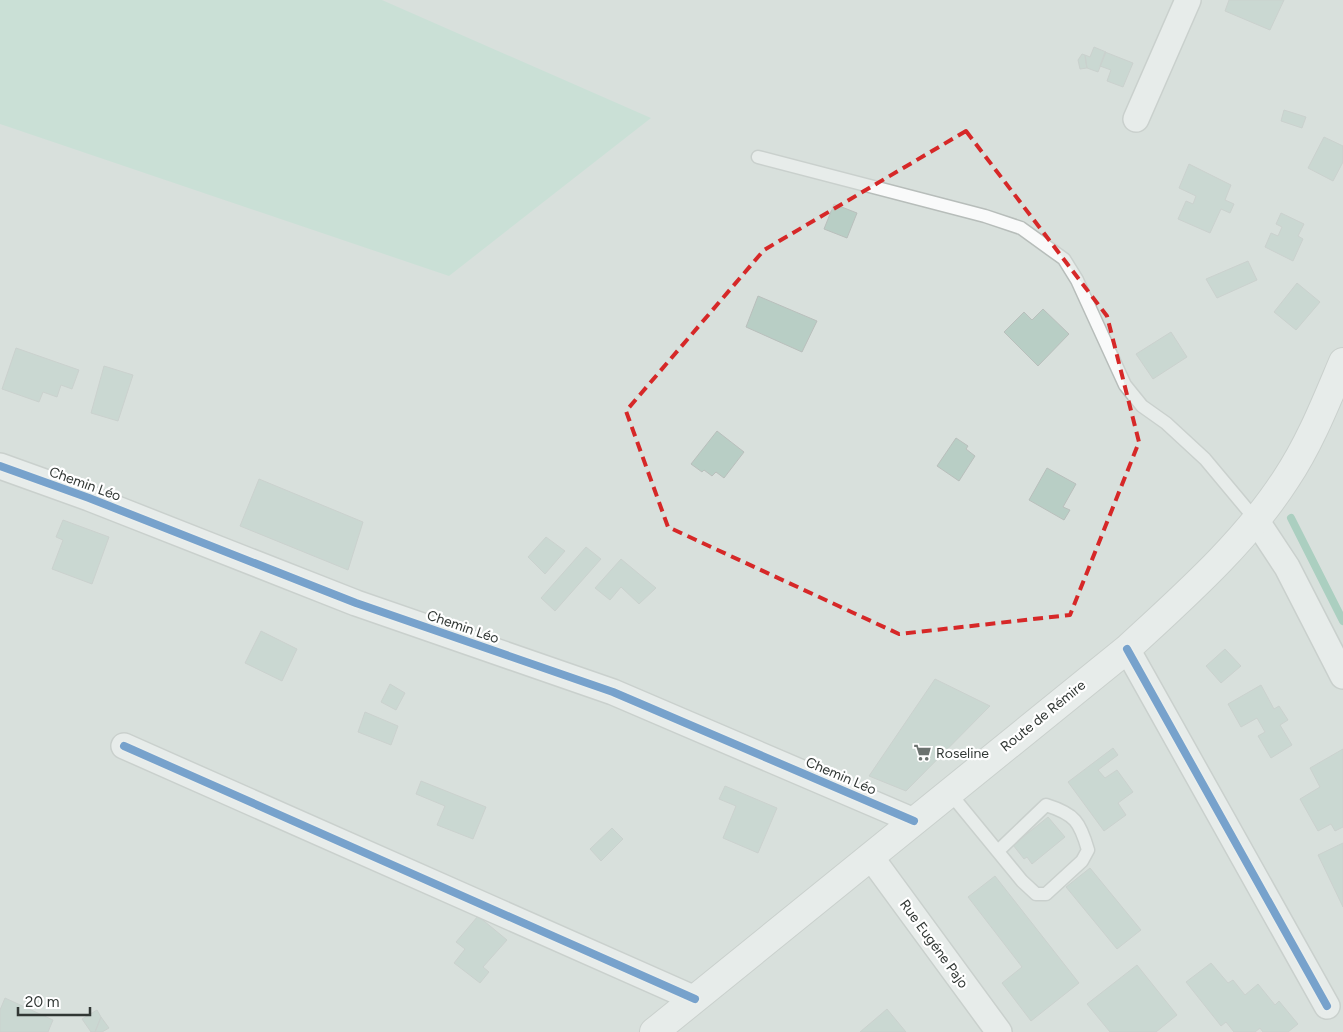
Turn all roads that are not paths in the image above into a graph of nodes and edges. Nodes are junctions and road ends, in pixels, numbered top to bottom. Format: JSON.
{"nodes":[{"id":1,"x":1188,"y":0,"type":"edge"},
{"id":2,"x":1136,"y":119,"type":"dead end"},
{"id":3,"x":758,"y":157,"type":"dead end"},
{"id":4,"x":1343,"y":362,"type":"edge"},
{"id":5,"x":0,"y":466,"type":"edge"},
{"id":6,"x":1256,"y":520,"type":"junction"},
{"id":7,"x":1127,"y":649,"type":"junction"},
{"id":8,"x":1343,"y":676,"type":"edge"},
{"id":9,"x":124,"y":746,"type":"dead end"},
{"id":10,"x":949,"y":792,"type":"junction"},
{"id":11,"x":914,"y":821,"type":"junction"},
{"id":12,"x":998,"y":851,"type":"junction"},
{"id":13,"x":870,"y":856,"type":"junction"},
{"id":14,"x":695,"y":999,"type":"junction"},
{"id":15,"x":1327,"y":1006,"type":"dead end"},
{"id":16,"x":654,"y":1032,"type":"edge"},
{"id":17,"x":999,"y":1032,"type":"edge"}],
"edges":[{"from":1,"to":2,"type":"street"},
{"from":3,"to":6,"type":"lane"},
{"from":4,"to":6,"type":"main road","name":"Route de Rémire"},
{"from":5,"to":11,"type":"street","name":"Chemin Léo"},
{"from":6,"to":7,"type":"main road","name":"Route de Rémire"},
{"from":6,"to":8,"type":"street"},
{"from":7,"to":10,"type":"main road","name":"Route de Rémire"},
{"from":7,"to":15,"type":"street"},
{"from":9,"to":14,"type":"street"},
{"from":10,"to":11,"type":"main road","name":"Route de Rémire"},
{"from":10,"to":12,"type":"lane"},
{"from":11,"to":13,"type":"main road","name":"Route de Rémire"},
{"from":12,"to":12,"type":"lane"},
{"from":13,"to":14,"type":"main road","name":"Route de Rémire"},
{"from":13,"to":17,"type":"street","name":"Rue Eugéne Pajo"},
{"from":14,"to":16,"type":"main road","name":"Route de Rémire"}]}
